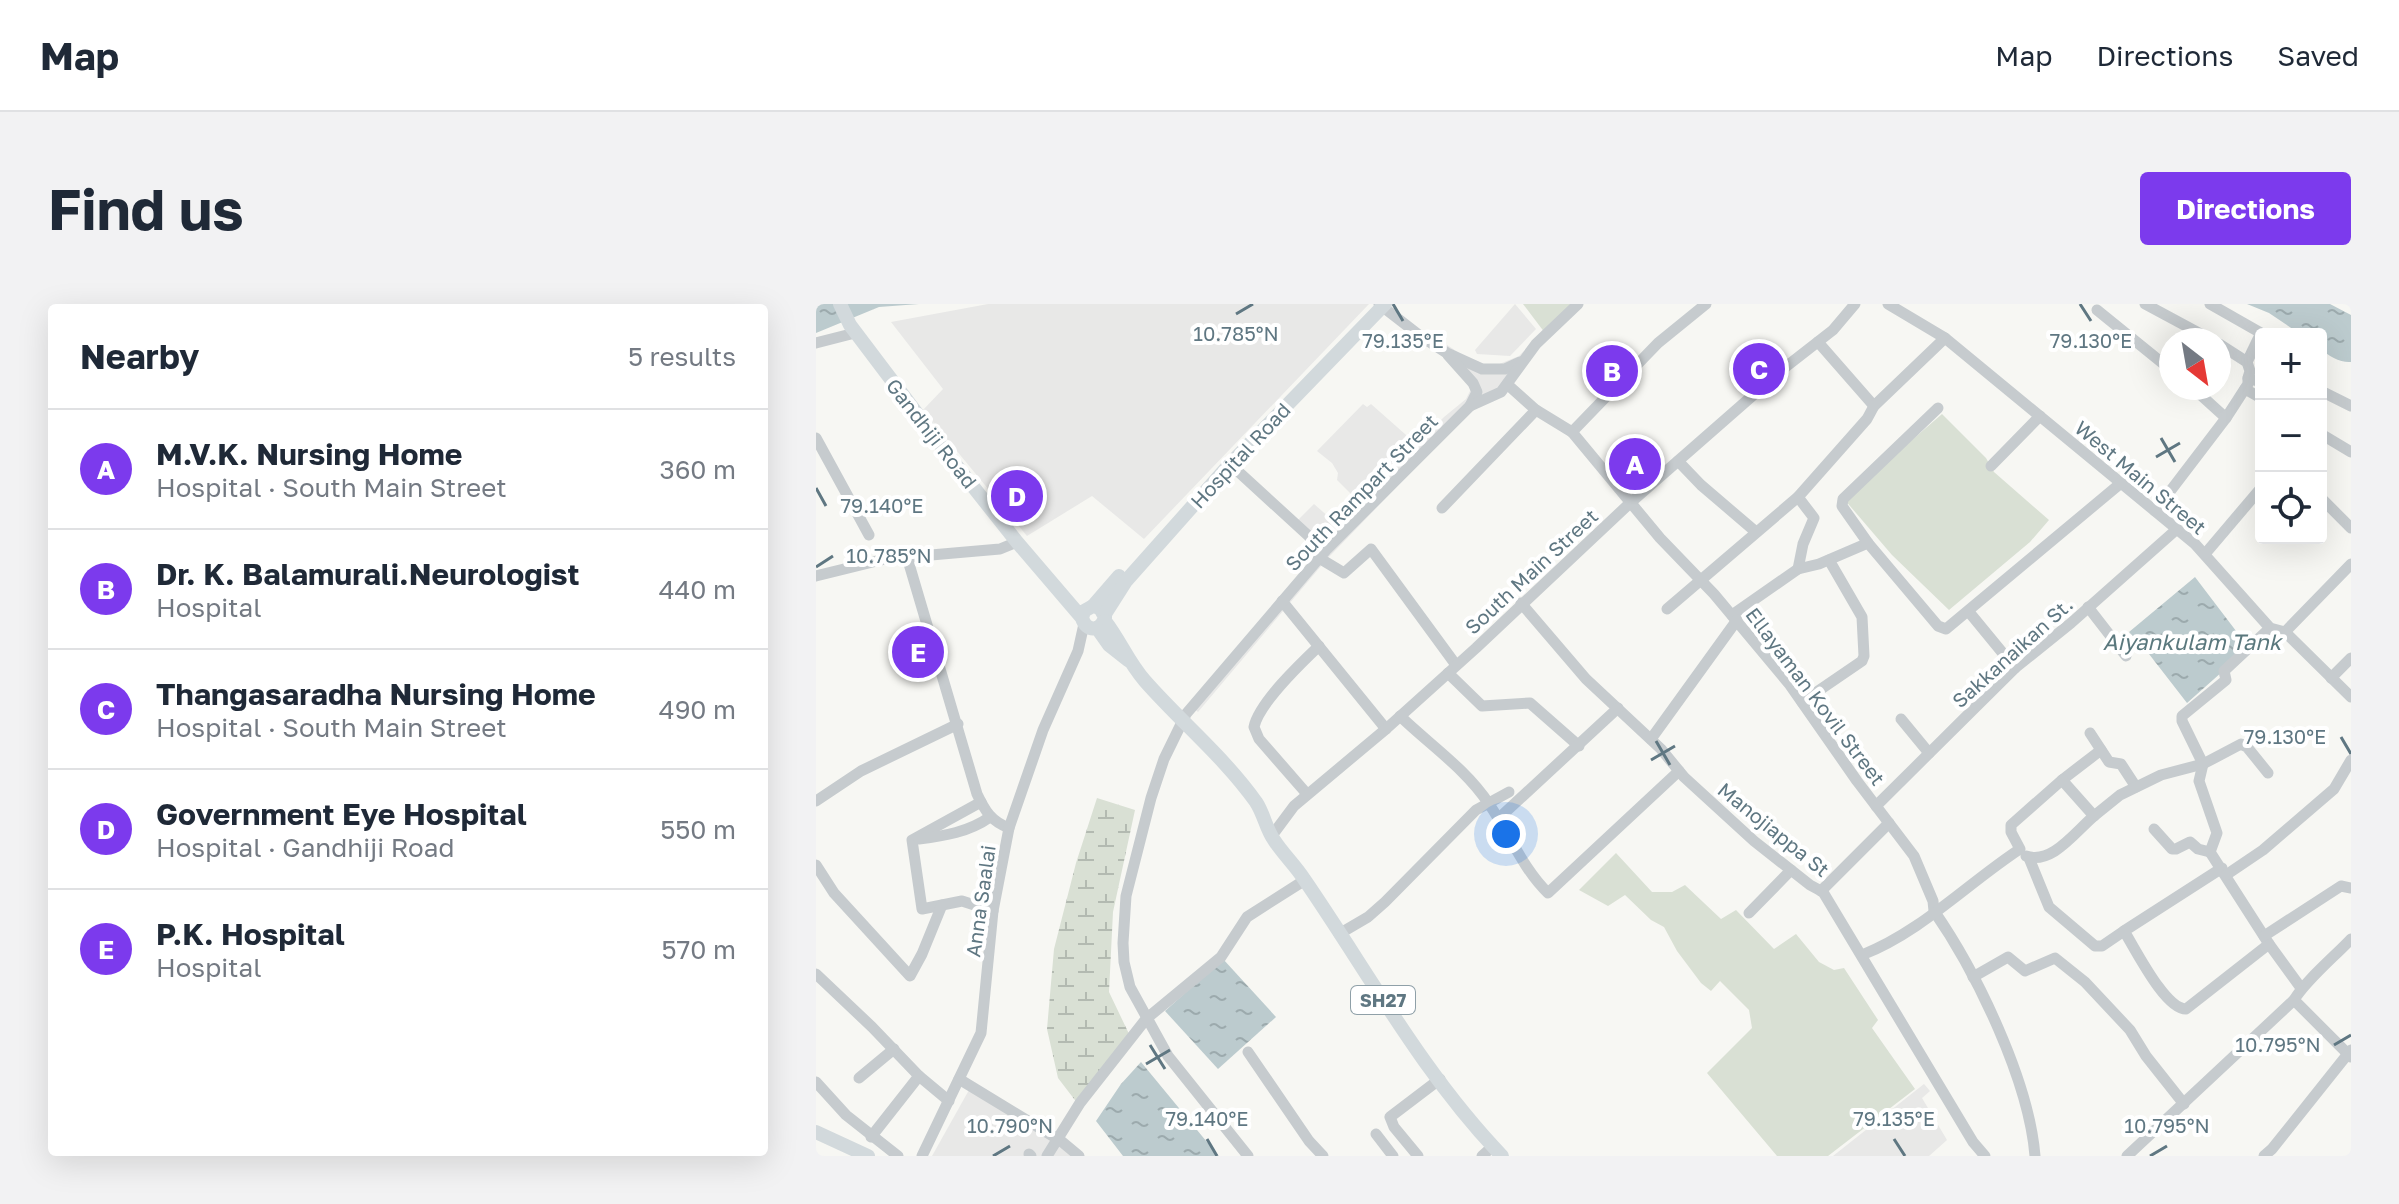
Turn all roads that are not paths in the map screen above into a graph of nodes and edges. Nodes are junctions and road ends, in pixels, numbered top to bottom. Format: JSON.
{"nodes":[{"id":1,"x":840,"y":304,"type":"edge"},
{"id":2,"x":848,"y":304,"type":"edge"},
{"id":3,"x":1578,"y":304,"type":"edge"},
{"id":4,"x":1706,"y":304,"type":"edge"},
{"id":5,"x":1855,"y":304,"type":"edge"},
{"id":6,"x":1888,"y":304,"type":"edge"},
{"id":7,"x":2145,"y":304,"type":"edge"},
{"id":8,"x":2210,"y":304,"type":"edge"},
{"id":9,"x":1380,"y":305,"type":"edge"},
{"id":10,"x":2097,"y":310,"type":"dead end"},
{"id":11,"x":852,"y":327,"type":"junction"},
{"id":12,"x":2190,"y":328,"type":"edge"},
{"id":13,"x":1945,"y":338,"type":"junction"},
{"id":14,"x":1818,"y":342,"type":"junction"},
{"id":15,"x":816,"y":343,"type":"edge"},
{"id":16,"x":2231,"y":352,"type":"edge"},
{"id":17,"x":1447,"y":353,"type":"junction"},
{"id":18,"x":2159,"y":360,"type":"edge"},
{"id":19,"x":1521,"y":362,"type":"junction"},
{"id":20,"x":2247,"y":362,"type":"junction"},
{"id":21,"x":2255,"y":382,"type":"edge"},
{"id":22,"x":2246,"y":383,"type":"junction"},
{"id":23,"x":1508,"y":385,"type":"junction"},
{"id":24,"x":2255,"y":392,"type":"edge"},
{"id":25,"x":2327,"y":394,"type":"edge"},
{"id":26,"x":2206,"y":400,"type":"edge"},
{"id":27,"x":1470,"y":406,"type":"junction"},
{"id":28,"x":1874,"y":406,"type":"junction"},
{"id":29,"x":2351,"y":406,"type":"edge"},
{"id":30,"x":1938,"y":408,"type":"dead end"},
{"id":31,"x":1536,"y":410,"type":"junction"},
{"id":32,"x":2040,"y":416,"type":"junction"},
{"id":33,"x":2226,"y":418,"type":"junction"},
{"id":34,"x":1572,"y":432,"type":"junction"},
{"id":35,"x":816,"y":438,"type":"edge"},
{"id":36,"x":2327,"y":438,"type":"edge"},
{"id":37,"x":2351,"y":452,"type":"edge"},
{"id":38,"x":1678,"y":461,"type":"junction"},
{"id":39,"x":1230,"y":464,"type":"junction"},
{"id":40,"x":1991,"y":466,"type":"dead end"},
{"id":41,"x":2121,"y":483,"type":"junction"},
{"id":42,"x":2255,"y":495,"type":"edge"},
{"id":43,"x":1798,"y":497,"type":"junction"},
{"id":44,"x":1630,"y":503,"type":"junction"},
{"id":45,"x":2327,"y":503,"type":"edge"},
{"id":46,"x":1442,"y":508,"type":"dead end"},
{"id":47,"x":2155,"y":511,"type":"junction"},
{"id":48,"x":2349,"y":520,"type":"edge"},
{"id":49,"x":2177,"y":529,"type":"junction"},
{"id":50,"x":1756,"y":532,"type":"junction"},
{"id":51,"x":869,"y":535,"type":"dead end"},
{"id":52,"x":1017,"y":542,"type":"junction"},
{"id":53,"x":1868,"y":543,"type":"junction"},
{"id":54,"x":1322,"y":554,"type":"junction"},
{"id":55,"x":2205,"y":554,"type":"junction"},
{"id":56,"x":907,"y":557,"type":"junction"},
{"id":57,"x":1829,"y":560,"type":"junction"},
{"id":58,"x":2351,"y":564,"type":"edge"},
{"id":59,"x":1798,"y":569,"type":"junction"},
{"id":60,"x":816,"y":576,"type":"edge"},
{"id":61,"x":1699,"y":580,"type":"junction"},
{"id":62,"x":1282,"y":601,"type":"junction"},
{"id":63,"x":1521,"y":603,"type":"junction"},
{"id":64,"x":2088,"y":607,"type":"junction"},
{"id":65,"x":1667,"y":609,"type":"dead end"},
{"id":66,"x":1969,"y":612,"type":"junction"},
{"id":67,"x":1734,"y":617,"type":"junction"},
{"id":68,"x":1094,"y":618,"type":"junction"},
{"id":69,"x":2270,"y":628,"type":"junction"},
{"id":70,"x":2285,"y":632,"type":"junction"},
{"id":71,"x":1319,"y":646,"type":"junction"},
{"id":72,"x":2126,"y":656,"type":"dead end"},
{"id":73,"x":2351,"y":658,"type":"edge"},
{"id":74,"x":2015,"y":668,"type":"junction"},
{"id":75,"x":1452,"y":669,"type":"junction"},
{"id":76,"x":2331,"y":678,"type":"junction"},
{"id":77,"x":2351,"y":697,"type":"edge"},
{"id":78,"x":1802,"y":702,"type":"junction"},
{"id":79,"x":1618,"y":708,"type":"junction"},
{"id":80,"x":1400,"y":716,"type":"junction"},
{"id":81,"x":1901,"y":719,"type":"dead end"},
{"id":82,"x":1182,"y":722,"type":"junction"},
{"id":83,"x":958,"y":724,"type":"junction"},
{"id":84,"x":1386,"y":729,"type":"junction"},
{"id":85,"x":2090,"y":733,"type":"dead end"},
{"id":86,"x":1651,"y":739,"type":"junction"},
{"id":87,"x":1579,"y":746,"type":"junction"},
{"id":88,"x":2101,"y":750,"type":"junction"},
{"id":89,"x":1929,"y":753,"type":"junction"},
{"id":90,"x":2351,"y":760,"type":"edge"},
{"id":91,"x":2203,"y":764,"type":"junction"},
{"id":92,"x":1679,"y":771,"type":"junction"},
{"id":93,"x":2268,"y":773,"type":"dead end"},
{"id":94,"x":2062,"y":780,"type":"junction"},
{"id":95,"x":2136,"y":787,"type":"junction"},
{"id":96,"x":1509,"y":792,"type":"dead end"},
{"id":97,"x":1307,"y":794,"type":"junction"},
{"id":98,"x":816,"y":801,"type":"edge"},
{"id":99,"x":981,"y":802,"type":"junction"},
{"id":100,"x":1489,"y":803,"type":"junction"},
{"id":101,"x":1876,"y":806,"type":"junction"},
{"id":102,"x":2094,"y":816,"type":"junction"},
{"id":103,"x":990,"y":817,"type":"junction"},
{"id":104,"x":1498,"y":819,"type":"junction"},
{"id":105,"x":1887,"y":821,"type":"junction"},
{"id":106,"x":1009,"y":828,"type":"junction"},
{"id":107,"x":2154,"y":829,"type":"dead end"},
{"id":108,"x":1271,"y":837,"type":"junction"},
{"id":109,"x":912,"y":840,"type":"junction"},
{"id":110,"x":2020,"y":849,"type":"junction"},
{"id":111,"x":2210,"y":852,"type":"junction"},
{"id":112,"x":2029,"y":858,"type":"junction"},
{"id":113,"x":816,"y":865,"type":"edge"},
{"id":114,"x":1791,"y":870,"type":"junction"},
{"id":115,"x":2224,"y":872,"type":"junction"},
{"id":116,"x":1305,"y":880,"type":"junction"},
{"id":117,"x":2351,"y":888,"type":"edge"},
{"id":118,"x":1821,"y":891,"type":"junction"},
{"id":119,"x":942,"y":905,"type":"junction"},
{"id":120,"x":993,"y":911,"type":"junction"},
{"id":121,"x":1749,"y":913,"type":"dead end"},
{"id":122,"x":1937,"y":914,"type":"junction"},
{"id":123,"x":2124,"y":931,"type":"junction"},
{"id":124,"x":1339,"y":934,"type":"junction"},
{"id":125,"x":2351,"y":939,"type":"edge"},
{"id":126,"x":2266,"y":940,"type":"junction"},
{"id":127,"x":1862,"y":955,"type":"junction"},
{"id":128,"x":816,"y":974,"type":"edge"},
{"id":129,"x":1973,"y":977,"type":"junction"},
{"id":130,"x":2301,"y":988,"type":"junction"},
{"id":131,"x":2294,"y":1000,"type":"junction"},
{"id":132,"x":1146,"y":1019,"type":"junction"},
{"id":133,"x":894,"y":1049,"type":"junction"},
{"id":134,"x":1248,"y":1052,"type":"dead end"},
{"id":135,"x":2350,"y":1054,"type":"edge"},
{"id":136,"x":1168,"y":1056,"type":"junction"},
{"id":137,"x":919,"y":1076,"type":"junction"},
{"id":138,"x":859,"y":1078,"type":"dead end"},
{"id":139,"x":959,"y":1079,"type":"junction"},
{"id":140,"x":1440,"y":1079,"type":"junction"},
{"id":141,"x":816,"y":1082,"type":"edge"},
{"id":142,"x":949,"y":1101,"type":"junction"},
{"id":143,"x":2184,"y":1104,"type":"junction"},
{"id":144,"x":816,"y":1132,"type":"edge"},
{"id":145,"x":1376,"y":1134,"type":"dead end"},
{"id":146,"x":871,"y":1137,"type":"junction"},
{"id":147,"x":1056,"y":1139,"type":"junction"},
{"id":148,"x":1492,"y":1153,"type":"edge"},
{"id":149,"x":868,"y":1156,"type":"edge"},
{"id":150,"x":898,"y":1156,"type":"edge"},
{"id":151,"x":922,"y":1156,"type":"edge"},
{"id":152,"x":1047,"y":1156,"type":"edge"},
{"id":153,"x":1079,"y":1156,"type":"edge"},
{"id":154,"x":1241,"y":1156,"type":"edge"},
{"id":155,"x":1248,"y":1156,"type":"edge"},
{"id":156,"x":1323,"y":1156,"type":"edge"},
{"id":157,"x":1393,"y":1156,"type":"edge"},
{"id":158,"x":1418,"y":1156,"type":"edge"},
{"id":159,"x":1985,"y":1156,"type":"edge"},
{"id":160,"x":2035,"y":1156,"type":"edge"},
{"id":161,"x":2127,"y":1156,"type":"edge"},
{"id":162,"x":2264,"y":1156,"type":"edge"}],
"edges":[{"from":1,"to":11,"type":"main road"},
{"from":2,"to":11,"type":"main road","name":"Gandhiji Road"},
{"from":3,"to":19,"type":"street"},
{"from":4,"to":34,"type":"street"},
{"from":5,"to":14,"type":"street","name":"South Main Street"},
{"from":6,"to":13,"type":"street","name":"West Main Street"},
{"from":7,"to":12,"type":"street"},
{"from":8,"to":20,"type":"street"},
{"from":9,"to":17,"type":"street"},
{"from":9,"to":39,"type":"main road","name":"Hospital Road"},
{"from":9,"to":68,"type":"main road","name":"Hospital Road"},
{"from":10,"to":18,"type":"street"},
{"from":11,"to":15,"type":"street"},
{"from":11,"to":52,"type":"main road","name":"Gandhiji Road"},
{"from":13,"to":28,"type":"street"},
{"from":13,"to":32,"type":"street","name":"West Main Street"},
{"from":14,"to":28,"type":"street"},
{"from":14,"to":38,"type":"street","name":"South Main Street"},
{"from":16,"to":20,"type":"street"},
{"from":17,"to":19,"type":"street"},
{"from":17,"to":27,"type":"street"},
{"from":19,"to":23,"type":"street"},
{"from":20,"to":22,"type":"street"},
{"from":21,"to":22,"type":"street"},
{"from":22,"to":24,"type":"street"},
{"from":22,"to":33,"type":"street"},
{"from":23,"to":27,"type":"street","name":"South Rampart Street"},
{"from":23,"to":31,"type":"street","name":"Ellayaman Kovil Street"},
{"from":25,"to":29,"type":"street"},
{"from":26,"to":33,"type":"street"},
{"from":27,"to":54,"type":"street","name":"South Rampart Street"},
{"from":28,"to":43,"type":"street"},
{"from":30,"to":53,"type":"street"},
{"from":31,"to":34,"type":"street","name":"Ellayaman Kovil Street"},
{"from":31,"to":46,"type":"street"},
{"from":32,"to":40,"type":"street"},
{"from":32,"to":41,"type":"street","name":"West Main Street"},
{"from":33,"to":47,"type":"street"},
{"from":34,"to":44,"type":"street","name":"Ellayaman Kovil Street"},
{"from":35,"to":51,"type":"street"},
{"from":36,"to":37,"type":"street"},
{"from":38,"to":44,"type":"street","name":"South Main Street"},
{"from":38,"to":50,"type":"street"},
{"from":39,"to":54,"type":"street"},
{"from":39,"to":68,"type":"main road","name":"Hospital Road"},
{"from":41,"to":47,"type":"street","name":"West Main Street"},
{"from":41,"to":66,"type":"street"},
{"from":42,"to":55,"type":"street"},
{"from":43,"to":50,"type":"street"},
{"from":43,"to":59,"type":"street"},
{"from":44,"to":61,"type":"street","name":"Ellayaman Kovil Street"},
{"from":44,"to":63,"type":"street","name":"South Main Street"},
{"from":45,"to":48,"type":"street"},
{"from":47,"to":49,"type":"street","name":"West Main Street"},
{"from":49,"to":55,"type":"street","name":"West Main Street"},
{"from":49,"to":64,"type":"street","name":"Sakkanaikan St."},
{"from":50,"to":61,"type":"street"},
{"from":52,"to":56,"type":"street"},
{"from":52,"to":68,"type":"main road","name":"Gandhiji Road"},
{"from":53,"to":57,"type":"street"},
{"from":53,"to":66,"type":"street"},
{"from":54,"to":62,"type":"street","name":"South Rampart Street"},
{"from":54,"to":75,"type":"street"},
{"from":55,"to":69,"type":"street","name":"West Main Street"},
{"from":56,"to":60,"type":"street"},
{"from":56,"to":83,"type":"street"},
{"from":57,"to":59,"type":"street"},
{"from":57,"to":78,"type":"street"},
{"from":58,"to":70,"type":"street"},
{"from":59,"to":67,"type":"street"},
{"from":61,"to":65,"type":"street"},
{"from":61,"to":67,"type":"street","name":"Ellayaman Kovil Street"},
{"from":62,"to":71,"type":"street"},
{"from":62,"to":82,"type":"street","name":"South Rampart Street"},
{"from":63,"to":75,"type":"street","name":"South Main Street"},
{"from":63,"to":79,"type":"street","name":"Manojiappa St"},
{"from":64,"to":72,"type":"street"},
{"from":64,"to":74,"type":"street","name":"Sakkanaikan St."},
{"from":66,"to":74,"type":"street"},
{"from":67,"to":78,"type":"street","name":"Ellayaman Kovil Street"},
{"from":67,"to":86,"type":"street"},
{"from":68,"to":82,"type":"main road","number":"SH27"},
{"from":68,"to":106,"type":"street","name":"Anna Saalai"},
{"from":69,"to":70,"type":"street"},
{"from":69,"to":91,"type":"street"},
{"from":70,"to":76,"type":"street"},
{"from":71,"to":84,"type":"street"},
{"from":71,"to":97,"type":"street"},
{"from":73,"to":76,"type":"street"},
{"from":74,"to":89,"type":"street","name":"Sakkanaikan St."},
{"from":75,"to":80,"type":"street","name":"South Main Street"},
{"from":75,"to":87,"type":"street"},
{"from":76,"to":77,"type":"street"},
{"from":78,"to":101,"type":"street","name":"Ellayaman Kovil Street"},
{"from":79,"to":86,"type":"street","name":"Manojiappa St"},
{"from":79,"to":87,"type":"street"},
{"from":80,"to":84,"type":"street","name":"South Main Street"},
{"from":80,"to":100,"type":"street"},
{"from":81,"to":89,"type":"street"},
{"from":82,"to":108,"type":"main road","number":"SH27"},
{"from":82,"to":132,"type":"street","name":"South Rampart Street"},
{"from":83,"to":98,"type":"street"},
{"from":83,"to":99,"type":"street"},
{"from":84,"to":97,"type":"street","name":"South Main Street"},
{"from":85,"to":88,"type":"street"},
{"from":86,"to":92,"type":"street","name":"Manojiappa St"},
{"from":87,"to":104,"type":"street"},
{"from":88,"to":94,"type":"street"},
{"from":88,"to":95,"type":"street"},
{"from":89,"to":101,"type":"street","name":"Sakkanaikan St."},
{"from":90,"to":115,"type":"street"},
{"from":91,"to":93,"type":"street"},
{"from":91,"to":95,"type":"street"},
{"from":91,"to":111,"type":"street"},
{"from":92,"to":104,"type":"street"},
{"from":92,"to":114,"type":"street","name":"Manojiappa St"},
{"from":94,"to":102,"type":"street"},
{"from":94,"to":110,"type":"street"},
{"from":95,"to":102,"type":"street"},
{"from":96,"to":100,"type":"street"},
{"from":97,"to":108,"type":"street","name":"South Main Street"},
{"from":99,"to":103,"type":"street"},
{"from":99,"to":109,"type":"street"},
{"from":100,"to":104,"type":"street"},
{"from":100,"to":124,"type":"street"},
{"from":101,"to":105,"type":"street","name":"Ellayaman Kovil Street"},
{"from":102,"to":112,"type":"street"},
{"from":103,"to":106,"type":"street"},
{"from":103,"to":109,"type":"street"},
{"from":105,"to":118,"type":"street"},
{"from":105,"to":122,"type":"street","name":"Ellayaman Kovil Street"},
{"from":106,"to":120,"type":"street","name":"Anna Saalai"},
{"from":107,"to":111,"type":"street"},
{"from":108,"to":116,"type":"main road","number":"SH27"},
{"from":109,"to":119,"type":"street"},
{"from":110,"to":112,"type":"street"},
{"from":110,"to":122,"type":"street"},
{"from":111,"to":115,"type":"street"},
{"from":112,"to":123,"type":"street"},
{"from":113,"to":119,"type":"street"},
{"from":114,"to":118,"type":"street","name":"Manojiappa St"},
{"from":114,"to":121,"type":"street"},
{"from":115,"to":123,"type":"street"},
{"from":115,"to":126,"type":"street"},
{"from":116,"to":124,"type":"main road","number":"SH27"},
{"from":116,"to":132,"type":"street"},
{"from":117,"to":126,"type":"street"},
{"from":118,"to":127,"type":"street","name":"Manojiappa St"},
{"from":119,"to":120,"type":"street"},
{"from":120,"to":139,"type":"street","name":"Anna Saalai"},
{"from":122,"to":127,"type":"street"},
{"from":122,"to":129,"type":"street","name":"Ellayaman Kovil Street"},
{"from":123,"to":126,"type":"street"},
{"from":124,"to":140,"type":"main road","number":"SH27"},
{"from":125,"to":130,"type":"street"},
{"from":126,"to":130,"type":"street"},
{"from":127,"to":159,"type":"street","name":"Manojiappa St"},
{"from":128,"to":133,"type":"street"},
{"from":129,"to":143,"type":"street"},
{"from":129,"to":160,"type":"street","name":"Ellayaman Kovil Street"},
{"from":130,"to":131,"type":"street"},
{"from":131,"to":135,"type":"street"},
{"from":131,"to":143,"type":"street"},
{"from":132,"to":136,"type":"street","name":"South Rampart Street"},
{"from":132,"to":147,"type":"street"},
{"from":133,"to":137,"type":"street"},
{"from":133,"to":138,"type":"street"},
{"from":134,"to":156,"type":"street"},
{"from":135,"to":162,"type":"street"},
{"from":136,"to":154,"type":"street"},
{"from":136,"to":155,"type":"street"},
{"from":137,"to":142,"type":"street"},
{"from":137,"to":146,"type":"street"},
{"from":139,"to":142,"type":"street","name":"Anna Saalai"},
{"from":139,"to":147,"type":"street"},
{"from":140,"to":148,"type":"main road","number":"SH27"},
{"from":140,"to":158,"type":"street"},
{"from":141,"to":146,"type":"street"},
{"from":142,"to":151,"type":"street","name":"Anna Saalai"},
{"from":143,"to":161,"type":"street"},
{"from":144,"to":149,"type":"main road"},
{"from":145,"to":157,"type":"street"},
{"from":146,"to":150,"type":"street"},
{"from":147,"to":152,"type":"street"},
{"from":147,"to":153,"type":"street"}]}
